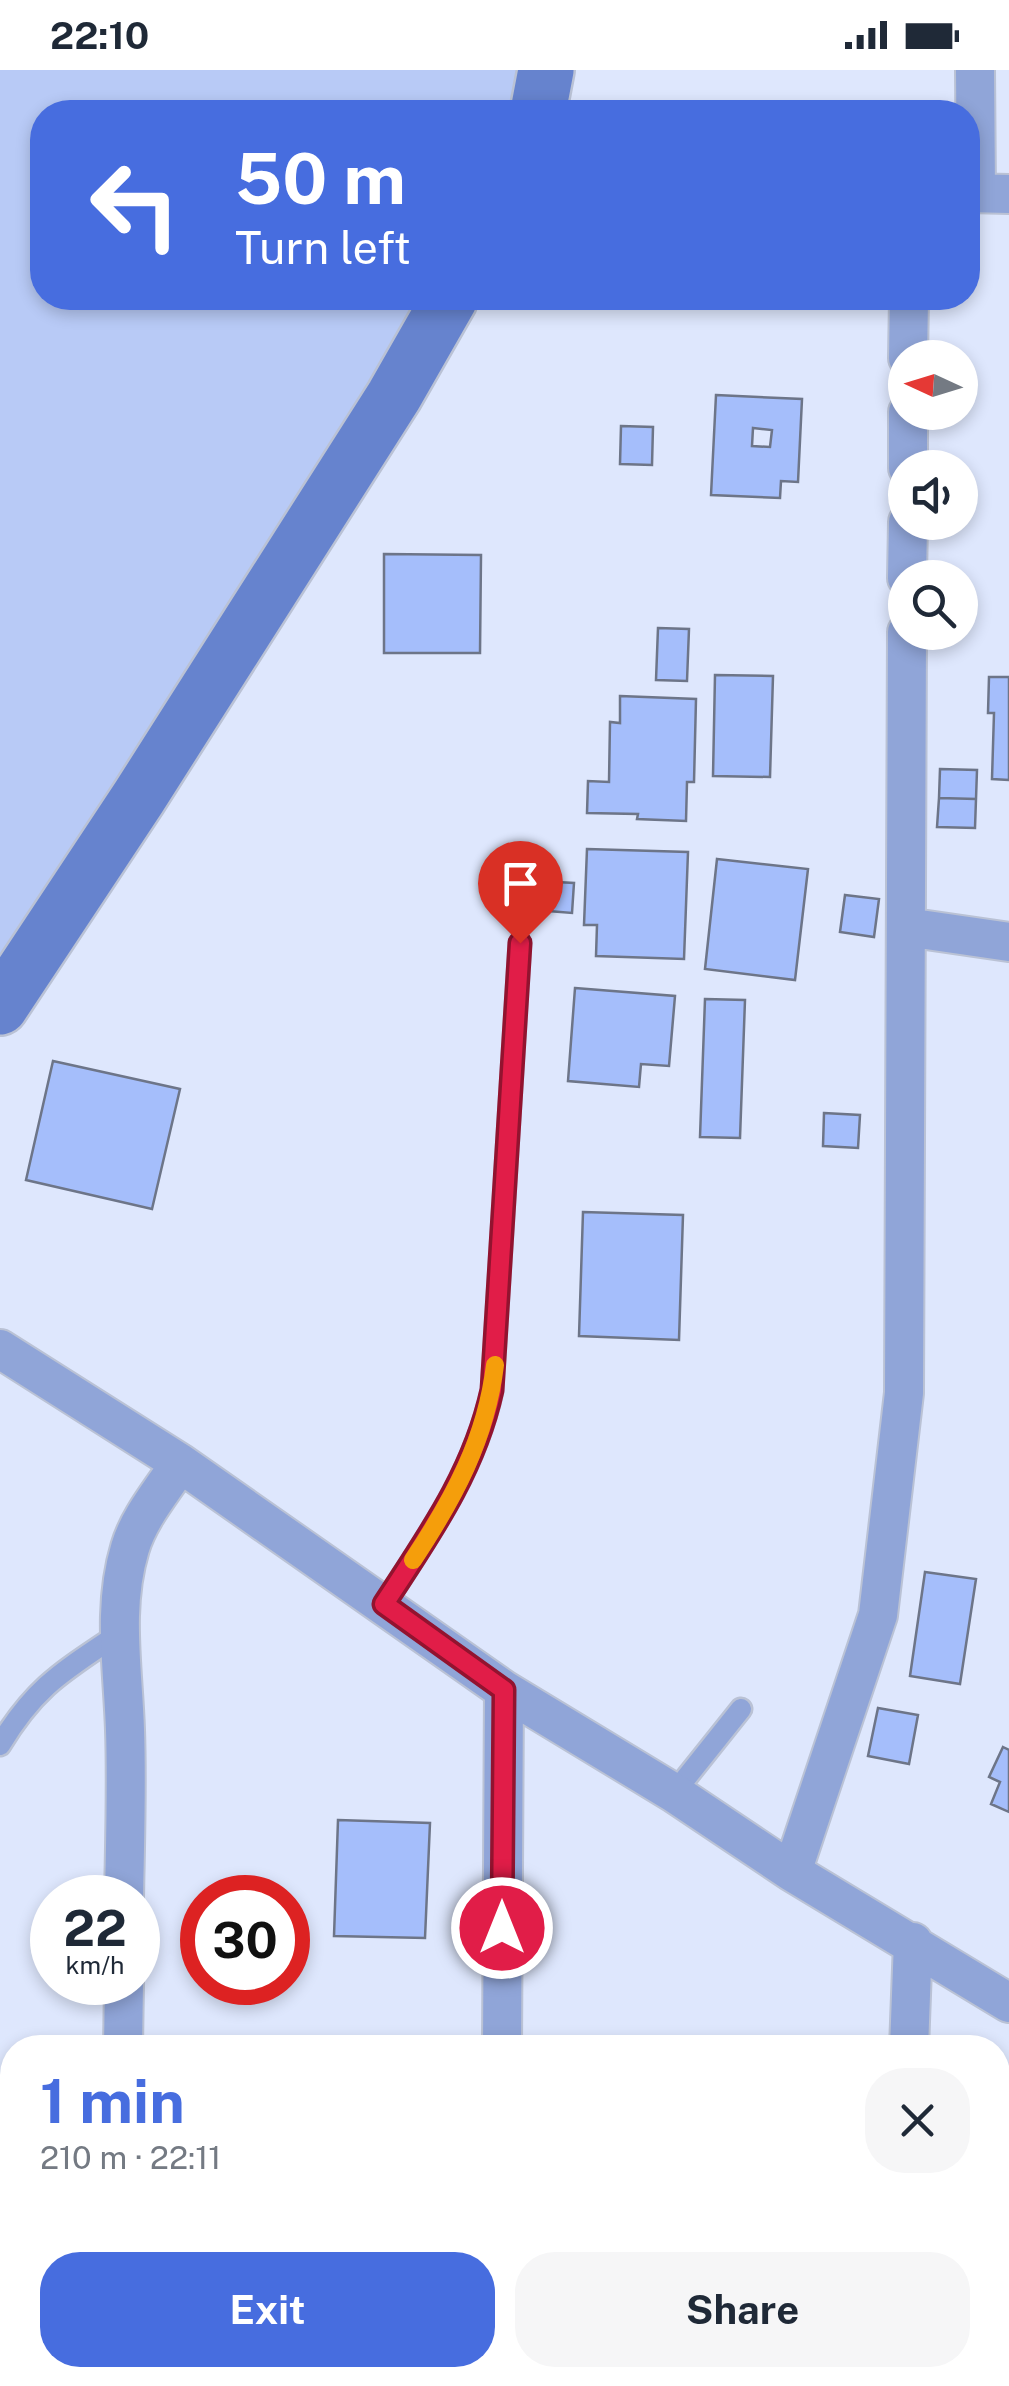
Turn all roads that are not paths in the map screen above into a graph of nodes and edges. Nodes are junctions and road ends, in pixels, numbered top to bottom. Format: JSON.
{"nodes":[{"id":1,"x":546,"y":70,"type":"edge"},
{"id":2,"x":975,"y":70,"type":"edge"},
{"id":3,"x":540,"y":100,"type":"edge"},
{"id":4,"x":977,"y":100,"type":"edge"},
{"id":5,"x":980,"y":138,"type":"edge"},
{"id":6,"x":984,"y":193,"type":"edge"},
{"id":7,"x":443,"y":310,"type":"edge"},
{"id":8,"x":908,"y":310,"type":"edge"},
{"id":9,"x":908,"y":340,"type":"edge"},
{"id":10,"x":907,"y":650,"type":"edge"},
{"id":11,"x":906,"y":927,"type":"junction"},
{"id":12,"x":1009,"y":942,"type":"edge"},
{"id":13,"x":520,"y":943,"type":"dead end"},
{"id":14,"x":0,"y":1007,"type":"edge"},
{"id":15,"x":0,"y":1350,"type":"edge"},
{"id":16,"x":180,"y":1463,"type":"junction"},
{"id":17,"x":384,"y":1604,"type":"junction"},
{"id":18,"x":117,"y":1635,"type":"junction"},
{"id":19,"x":504,"y":1690,"type":"junction"},
{"id":20,"x":741,"y":1709,"type":"dead end"},
{"id":21,"x":0,"y":1745,"type":"edge"},
{"id":22,"x":674,"y":1793,"type":"junction"},
{"id":23,"x":792,"y":1872,"type":"junction"},
{"id":24,"x":124,"y":1875,"type":"edge"},
{"id":25,"x":913,"y":1942,"type":"junction"},
{"id":26,"x":1009,"y":2003,"type":"edge"},
{"id":27,"x":124,"y":2005,"type":"edge"},
{"id":28,"x":123,"y":2035,"type":"edge"},
{"id":29,"x":502,"y":2035,"type":"edge"},
{"id":30,"x":909,"y":2035,"type":"edge"}],
"edges":[{"from":1,"to":3,"type":"street"},
{"from":2,"to":4,"type":"street"},
{"from":5,"to":6,"type":"street"},
{"from":7,"to":14,"type":"street"},
{"from":8,"to":9,"type":"street"},
{"from":10,"to":11,"type":"street"},
{"from":11,"to":12,"type":"street"},
{"from":11,"to":23,"type":"street"},
{"from":13,"to":17,"type":"lane"},
{"from":15,"to":16,"type":"street"},
{"from":16,"to":17,"type":"street"},
{"from":16,"to":18,"type":"street"},
{"from":17,"to":19,"type":"street"},
{"from":18,"to":21,"type":"lane"},
{"from":18,"to":24,"type":"street"},
{"from":19,"to":22,"type":"street"},
{"from":19,"to":29,"type":"street"},
{"from":20,"to":22,"type":"lane"},
{"from":22,"to":23,"type":"street"},
{"from":23,"to":25,"type":"street"},
{"from":25,"to":26,"type":"street"},
{"from":25,"to":30,"type":"street"},
{"from":27,"to":28,"type":"street"}]}
